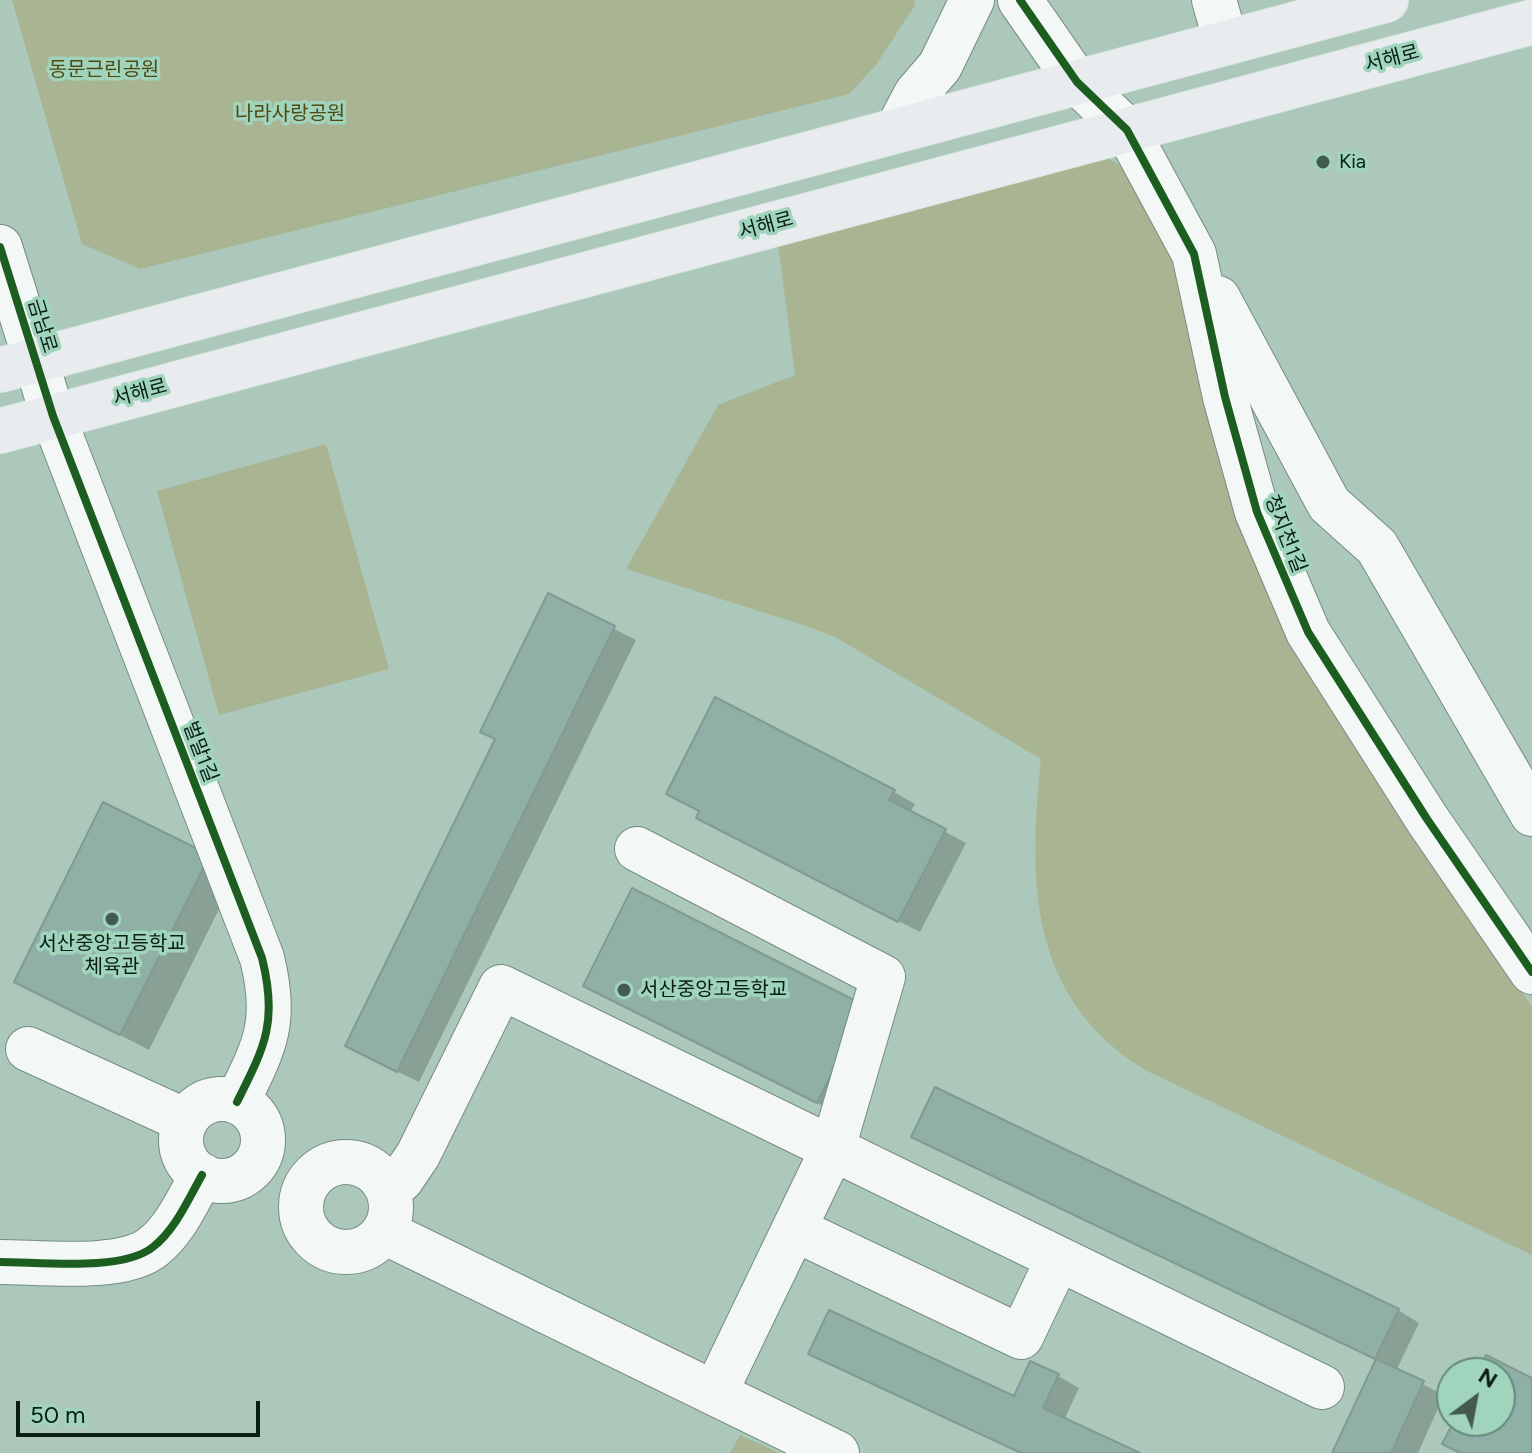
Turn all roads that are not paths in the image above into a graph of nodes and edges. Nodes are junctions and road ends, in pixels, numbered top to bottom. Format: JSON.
{"nodes":[{"id":1,"x":972,"y":0,"type":"edge"},
{"id":2,"x":1020,"y":0,"type":"edge"},
{"id":3,"x":1214,"y":0,"type":"edge"},
{"id":4,"x":1386,"y":0,"type":"edge"},
{"id":5,"x":1532,"y":22,"type":"edge"},
{"id":6,"x":1226,"y":42,"type":"junction"},
{"id":7,"x":1077,"y":82,"type":"junction"},
{"id":8,"x":897,"y":130,"type":"junction"},
{"id":9,"x":1127,"y":130,"type":"junction"},
{"id":10,"x":0,"y":247,"type":"edge"},
{"id":11,"x":1194,"y":254,"type":"junction"},
{"id":12,"x":18,"y":364,"type":"edge"},
{"id":13,"x":53,"y":416,"type":"junction"},
{"id":14,"x":0,"y":431,"type":"edge"},
{"id":15,"x":1532,"y":814,"type":"edge"},
{"id":16,"x":637,"y":849,"type":"dead end"},
{"id":17,"x":1532,"y":972,"type":"edge"},
{"id":18,"x":28,"y":1049,"type":"dead end"},
{"id":19,"x":237,"y":1102,"type":"junction"},
{"id":20,"x":186,"y":1121,"type":"junction"},
{"id":21,"x":833,"y":1148,"type":"junction"},
{"id":22,"x":259,"y":1158,"type":"junction"},
{"id":23,"x":202,"y":1175,"type":"junction"},
{"id":24,"x":308,"y":1183,"type":"junction"},
{"id":25,"x":388,"y":1189,"type":"junction"},
{"id":26,"x":794,"y":1229,"type":"junction"},
{"id":27,"x":384,"y":1232,"type":"junction"},
{"id":28,"x":1058,"y":1259,"type":"junction"},
{"id":29,"x":0,"y":1262,"type":"edge"},
{"id":30,"x":1322,"y":1387,"type":"dead end"},
{"id":31,"x":715,"y":1393,"type":"junction"},
{"id":32,"x":837,"y":1453,"type":"edge"}],
"edges":[{"from":1,"to":8,"type":"street"},
{"from":2,"to":7,"type":"street","name":"청지천1길"},
{"from":3,"to":6,"type":"street"},
{"from":4,"to":6,"type":"main road"},
{"from":5,"to":9,"type":"main road","name":"서해로"},
{"from":6,"to":7,"type":"main road"},
{"from":7,"to":8,"type":"main road"},
{"from":7,"to":9,"type":"street","name":"청지천1길"},
{"from":8,"to":12,"type":"main road"},
{"from":9,"to":11,"type":"street","name":"청지천1길"},
{"from":9,"to":13,"type":"main road","name":"서해로"},
{"from":10,"to":12,"type":"street","name":"금남로"},
{"from":11,"to":15,"type":"street"},
{"from":11,"to":17,"type":"street","name":"청지천1길"},
{"from":12,"to":13,"type":"street","name":"금남로"},
{"from":13,"to":14,"type":"main road","name":"서해로"},
{"from":13,"to":19,"type":"street","name":"벌말1길"},
{"from":16,"to":21,"type":"street"},
{"from":18,"to":20,"type":"street"},
{"from":19,"to":20,"type":"street"},
{"from":19,"to":22,"type":"street"},
{"from":20,"to":23,"type":"street"},
{"from":21,"to":25,"type":"street"},
{"from":21,"to":26,"type":"street"},
{"from":21,"to":28,"type":"street"},
{"from":22,"to":23,"type":"street"},
{"from":22,"to":24,"type":"street"},
{"from":23,"to":29,"type":"street"},
{"from":24,"to":25,"type":"street"},
{"from":24,"to":27,"type":"street"},
{"from":25,"to":27,"type":"street"},
{"from":26,"to":28,"type":"street"},
{"from":26,"to":31,"type":"street"},
{"from":27,"to":31,"type":"street"},
{"from":28,"to":30,"type":"street"},
{"from":31,"to":32,"type":"street"}]}
